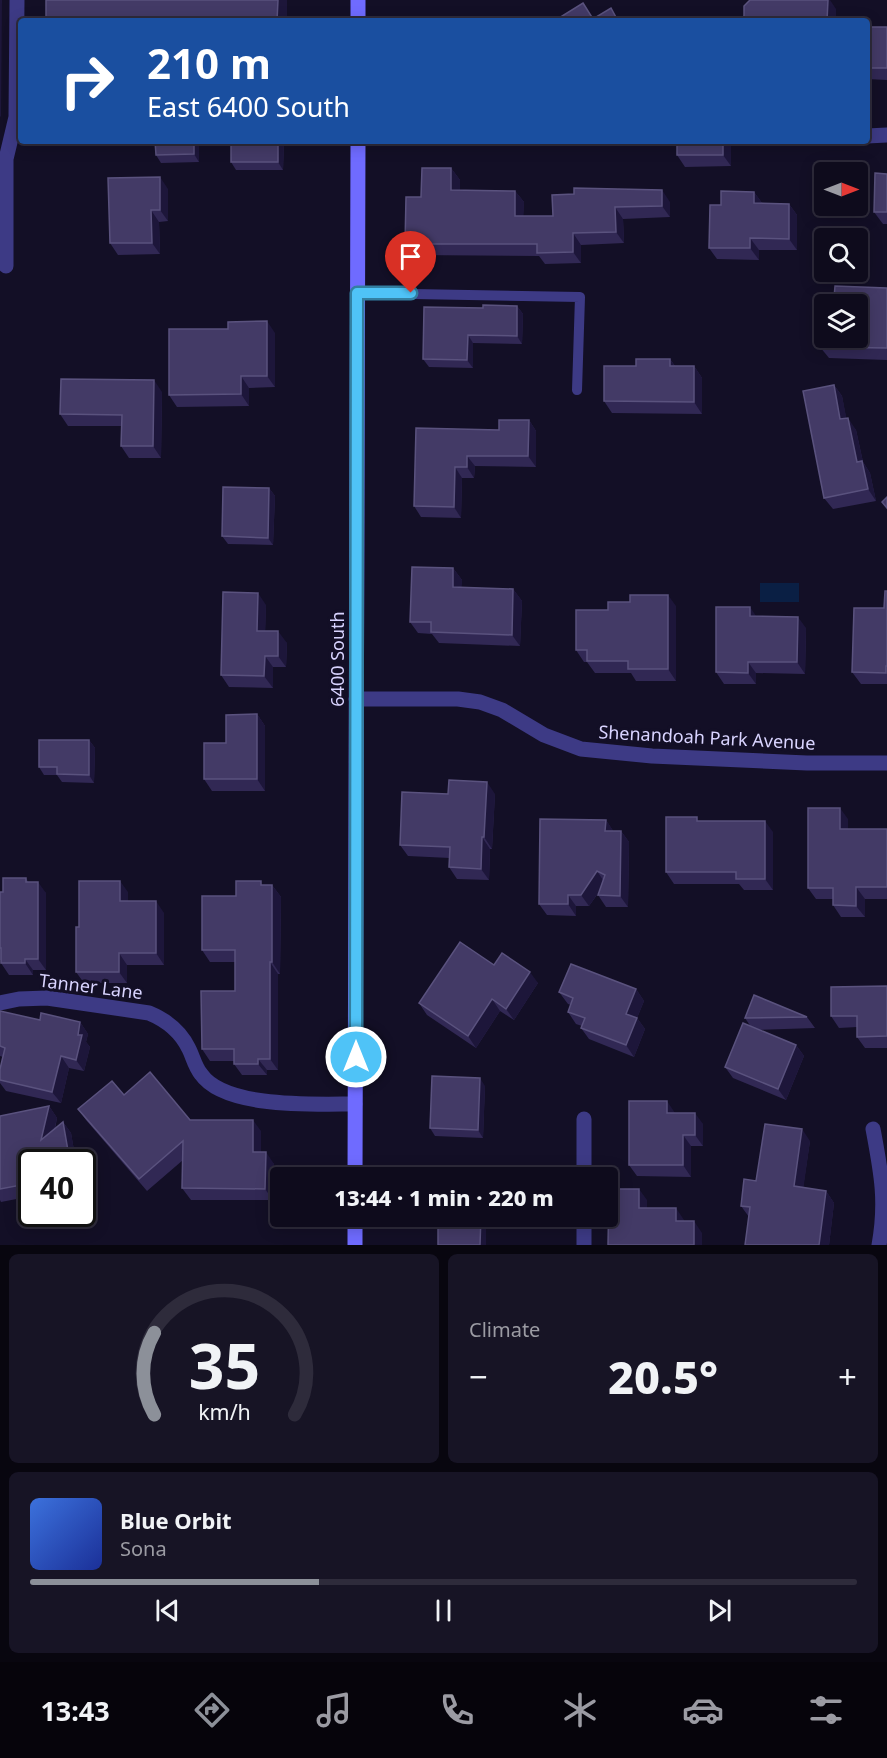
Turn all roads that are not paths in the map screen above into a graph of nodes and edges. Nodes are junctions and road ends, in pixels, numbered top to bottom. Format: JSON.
{"nodes":[{"id":1,"x":17,"y":0,"type":"edge"},
{"id":2,"x":358,"y":0,"type":"edge"},
{"id":3,"x":358,"y":18,"type":"edge"},
{"id":4,"x":887,"y":135,"type":"edge"},
{"id":5,"x":870,"y":136,"type":"edge"},
{"id":6,"x":358,"y":144,"type":"edge"},
{"id":7,"x":6,"y":266,"type":"dead end"},
{"id":8,"x":357,"y":293,"type":"junction"},
{"id":9,"x":577,"y":390,"type":"dead end"},
{"id":10,"x":356,"y":699,"type":"junction"},
{"id":11,"x":887,"y":763,"type":"edge"},
{"id":12,"x":0,"y":1004,"type":"edge"},
{"id":13,"x":356,"y":1104,"type":"junction"},
{"id":14,"x":584,"y":1119,"type":"dead end"},
{"id":15,"x":873,"y":1129,"type":"dead end"},
{"id":16,"x":355,"y":1167,"type":"edge"},
{"id":17,"x":584,"y":1167,"type":"edge"},
{"id":18,"x":355,"y":1227,"type":"edge"},
{"id":19,"x":584,"y":1227,"type":"edge"},
{"id":20,"x":355,"y":1245,"type":"edge"},
{"id":21,"x":584,"y":1245,"type":"edge"},
{"id":22,"x":879,"y":1245,"type":"edge"}],
"edges":[{"from":1,"to":7,"type":"street"},
{"from":2,"to":3,"type":"street"},
{"from":4,"to":5,"type":"street"},
{"from":6,"to":8,"type":"street","name":"6400 South"},
{"from":8,"to":9,"type":"lane"},
{"from":8,"to":10,"type":"street","name":"6400 South"},
{"from":10,"to":11,"type":"street","name":"Shenandoah Park Avenue"},
{"from":10,"to":13,"type":"street","name":"6400 South"},
{"from":12,"to":13,"type":"street","name":"Tanner Lane"},
{"from":13,"to":16,"type":"street","name":"6400 South"},
{"from":14,"to":17,"type":"street"},
{"from":15,"to":22,"type":"street"},
{"from":18,"to":20,"type":"street"},
{"from":19,"to":21,"type":"street"}]}
